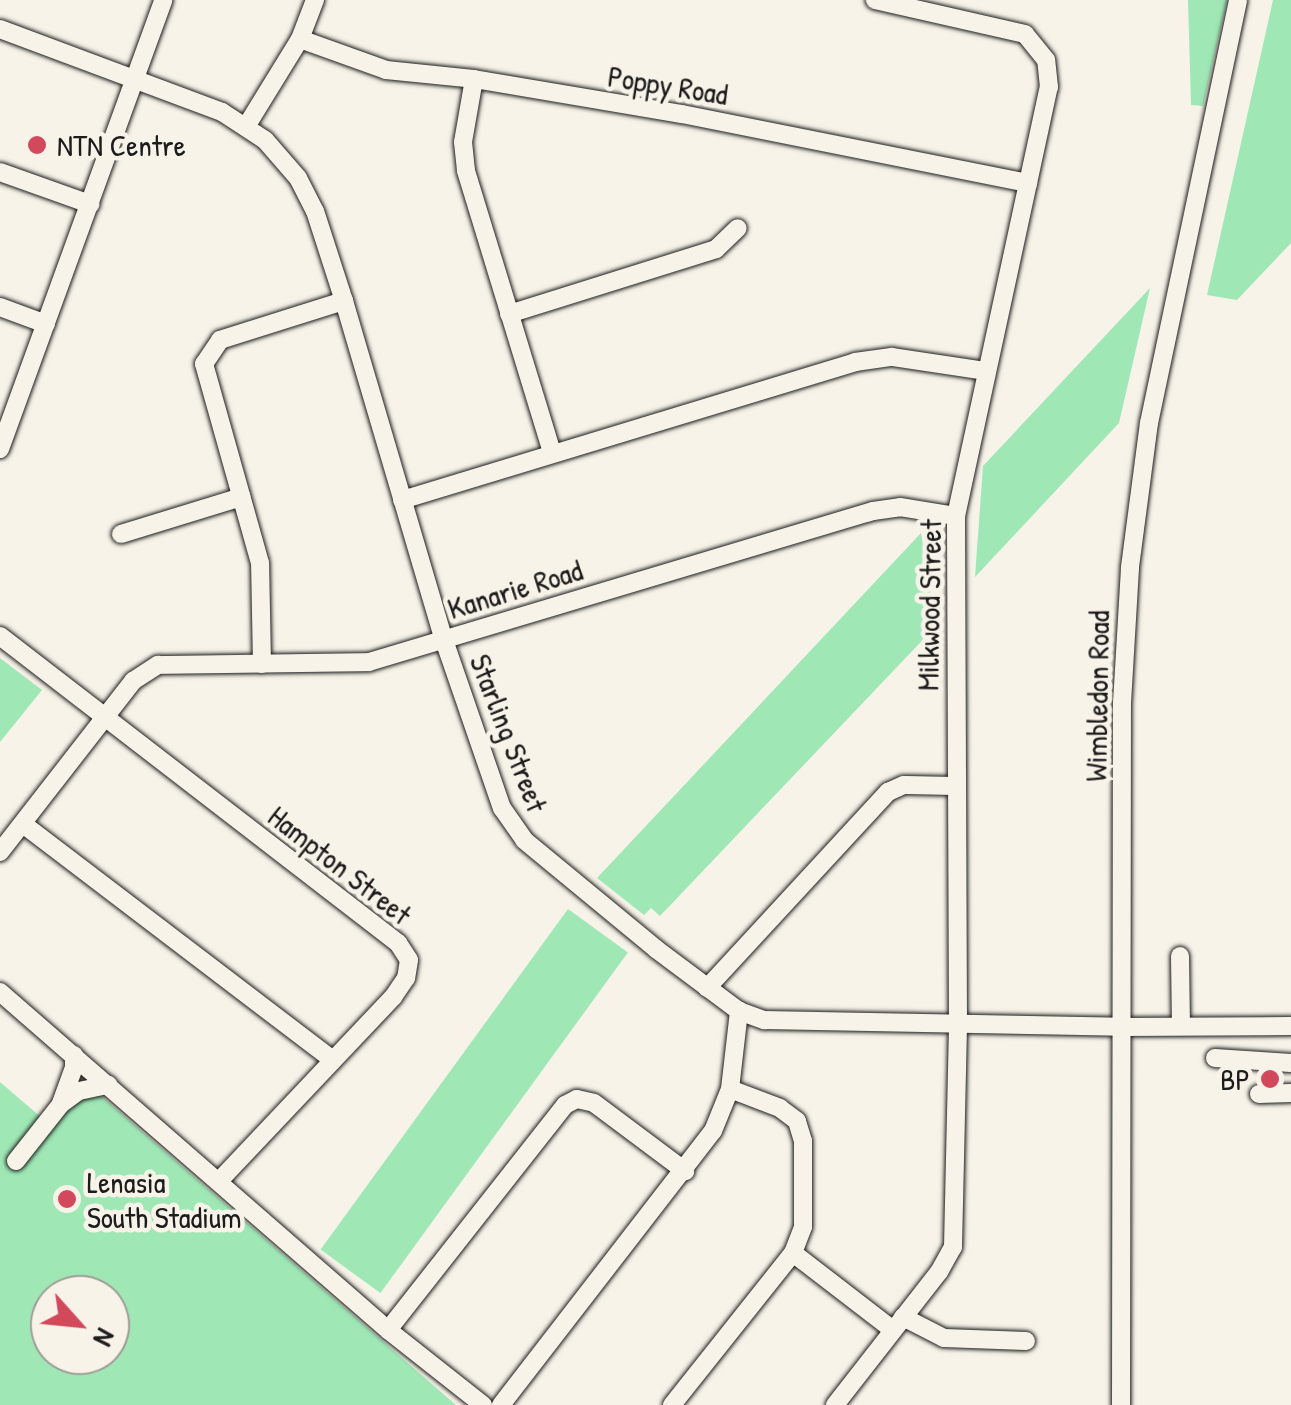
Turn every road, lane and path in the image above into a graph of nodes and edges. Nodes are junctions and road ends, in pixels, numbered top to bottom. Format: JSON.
{"nodes":[{"id":1,"x":164,"y":0,"type":"edge"},
{"id":2,"x":315,"y":0,"type":"edge"},
{"id":3,"x":875,"y":0,"type":"edge"},
{"id":4,"x":1238,"y":0,"type":"edge"},
{"id":5,"x":0,"y":28,"type":"edge"},
{"id":6,"x":300,"y":39,"type":"junction"},
{"id":7,"x":135,"y":78,"type":"junction"},
{"id":8,"x":474,"y":79,"type":"junction"},
{"id":9,"x":247,"y":126,"type":"junction"},
{"id":10,"x":0,"y":172,"type":"edge"},
{"id":11,"x":1028,"y":183,"type":"junction"},
{"id":12,"x":90,"y":204,"type":"junction"},
{"id":13,"x":738,"y":228,"type":"dead end"},
{"id":14,"x":344,"y":302,"type":"junction"},
{"id":15,"x":0,"y":307,"type":"edge"},
{"id":16,"x":508,"y":314,"type":"junction"},
{"id":17,"x":46,"y":324,"type":"junction"},
{"id":18,"x":986,"y":371,"type":"junction"},
{"id":19,"x":1,"y":444,"type":"edge"},
{"id":20,"x":552,"y":452,"type":"junction"},
{"id":21,"x":241,"y":497,"type":"junction"},
{"id":22,"x":402,"y":500,"type":"junction"},
{"id":23,"x":956,"y":516,"type":"junction"},
{"id":24,"x":121,"y":534,"type":"dead end"},
{"id":25,"x":0,"y":636,"type":"edge"},
{"id":26,"x":444,"y":640,"type":"junction"},
{"id":27,"x":262,"y":664,"type":"junction"},
{"id":28,"x":105,"y":718,"type":"junction"},
{"id":29,"x":957,"y":786,"type":"junction"},
{"id":30,"x":22,"y":824,"type":"junction"},
{"id":31,"x":0,"y":852,"type":"edge"},
{"id":32,"x":1180,"y":956,"type":"dead end"},
{"id":33,"x":707,"y":988,"type":"junction"},
{"id":34,"x":0,"y":992,"type":"edge"},
{"id":35,"x":740,"y":1011,"type":"junction"},
{"id":36,"x":958,"y":1022,"type":"junction"},
{"id":37,"x":1181,"y":1026,"type":"junction"},
{"id":38,"x":1260,"y":1026,"type":"junction"},
{"id":39,"x":1291,"y":1026,"type":"edge"},
{"id":40,"x":1121,"y":1028,"type":"junction"},
{"id":41,"x":74,"y":1054,"type":"junction"},
{"id":42,"x":330,"y":1058,"type":"junction"},
{"id":43,"x":1215,"y":1058,"type":"dead end"},
{"id":44,"x":1260,"y":1060,"type":"junction"},
{"id":45,"x":1291,"y":1062,"type":"edge"},
{"id":46,"x":108,"y":1085,"type":"junction"},
{"id":47,"x":730,"y":1089,"type":"junction"},
{"id":48,"x":1291,"y":1093,"type":"edge"},
{"id":49,"x":1259,"y":1094,"type":"dead end"},
{"id":50,"x":61,"y":1104,"type":"junction"},
{"id":51,"x":16,"y":1161,"type":"dead end"},
{"id":52,"x":685,"y":1171,"type":"junction"},
{"id":53,"x":219,"y":1182,"type":"junction"},
{"id":54,"x":793,"y":1252,"type":"junction"},
{"id":55,"x":898,"y":1324,"type":"junction"},
{"id":56,"x":388,"y":1330,"type":"junction"},
{"id":57,"x":1026,"y":1341,"type":"dead end"},
{"id":58,"x":844,"y":1402,"type":"edge"},
{"id":59,"x":483,"y":1405,"type":"edge"},
{"id":60,"x":501,"y":1405,"type":"edge"},
{"id":61,"x":672,"y":1405,"type":"edge"},
{"id":62,"x":1121,"y":1405,"type":"edge"}],
"edges":[{"from":1,"to":7,"type":"street"},
{"from":2,"to":6,"type":"street"},
{"from":3,"to":11,"type":"street","name":"Milkwood Street"},
{"from":4,"to":40,"type":"street","name":"Wimbledon Road"},
{"from":5,"to":7,"type":"street","name":"Starling Street"},
{"from":6,"to":8,"type":"street","name":"Poppy Road"},
{"from":6,"to":9,"type":"street"},
{"from":7,"to":9,"type":"street","name":"Starling Street"},
{"from":7,"to":12,"type":"street"},
{"from":8,"to":11,"type":"street","name":"Poppy Road"},
{"from":8,"to":16,"type":"street"},
{"from":9,"to":14,"type":"street","name":"Starling Street"},
{"from":10,"to":12,"type":"street"},
{"from":11,"to":18,"type":"street","name":"Milkwood Street"},
{"from":12,"to":17,"type":"street"},
{"from":13,"to":16,"type":"street"},
{"from":14,"to":21,"type":"street"},
{"from":14,"to":22,"type":"street","name":"Starling Street"},
{"from":15,"to":17,"type":"street"},
{"from":16,"to":20,"type":"street"},
{"from":17,"to":19,"type":"street"},
{"from":18,"to":20,"type":"street"},
{"from":18,"to":23,"type":"street","name":"Milkwood Street"},
{"from":20,"to":22,"type":"street"},
{"from":21,"to":24,"type":"street"},
{"from":21,"to":27,"type":"street"},
{"from":22,"to":26,"type":"street","name":"Starling Street"},
{"from":23,"to":26,"type":"street","name":"Kanarie Road"},
{"from":23,"to":29,"type":"street","name":"Milkwood Street"},
{"from":25,"to":28,"type":"street","name":"Hampton Street"},
{"from":26,"to":27,"type":"street","name":"Kanarie Road"},
{"from":26,"to":33,"type":"street","name":"Starling Street"},
{"from":27,"to":28,"type":"street","name":"Kanarie Road"},
{"from":28,"to":30,"type":"street","name":"Kanarie Road"},
{"from":28,"to":42,"type":"street","name":"Hampton Street"},
{"from":29,"to":33,"type":"street"},
{"from":29,"to":36,"type":"street","name":"Milkwood Street"},
{"from":30,"to":31,"type":"street","name":"Kanarie Road"},
{"from":30,"to":42,"type":"street"},
{"from":32,"to":37,"type":"street"},
{"from":33,"to":35,"type":"street","name":"Starling Street"},
{"from":34,"to":41,"type":"street"},
{"from":35,"to":36,"type":"street","name":"Starling Street"},
{"from":35,"to":47,"type":"street"},
{"from":36,"to":40,"type":"street","name":"Starling Street"},
{"from":36,"to":55,"type":"street","name":"Milkwood Street"},
{"from":37,"to":38,"type":"street","name":"Starling Street"},
{"from":37,"to":40,"type":"street","name":"Starling Street"},
{"from":38,"to":39,"type":"street","name":"Starling Street"},
{"from":38,"to":44,"type":"street"},
{"from":40,"to":62,"type":"street","name":"Wimbledon Road"},
{"from":41,"to":46,"type":"street"},
{"from":41,"to":50,"type":"street"},
{"from":42,"to":53,"type":"street","name":"Hampton Street"},
{"from":43,"to":44,"type":"street"},
{"from":44,"to":45,"type":"street"},
{"from":46,"to":50,"type":"street"},
{"from":46,"to":53,"type":"street"},
{"from":47,"to":52,"type":"street"},
{"from":47,"to":54,"type":"street"},
{"from":48,"to":49,"type":"street"},
{"from":50,"to":51,"type":"street"},
{"from":52,"to":56,"type":"street"},
{"from":52,"to":60,"type":"street"},
{"from":53,"to":56,"type":"street"},
{"from":54,"to":55,"type":"street"},
{"from":54,"to":61,"type":"street"},
{"from":55,"to":57,"type":"street"},
{"from":55,"to":58,"type":"street","name":"Milkwood Street"},
{"from":56,"to":59,"type":"street"}]}
